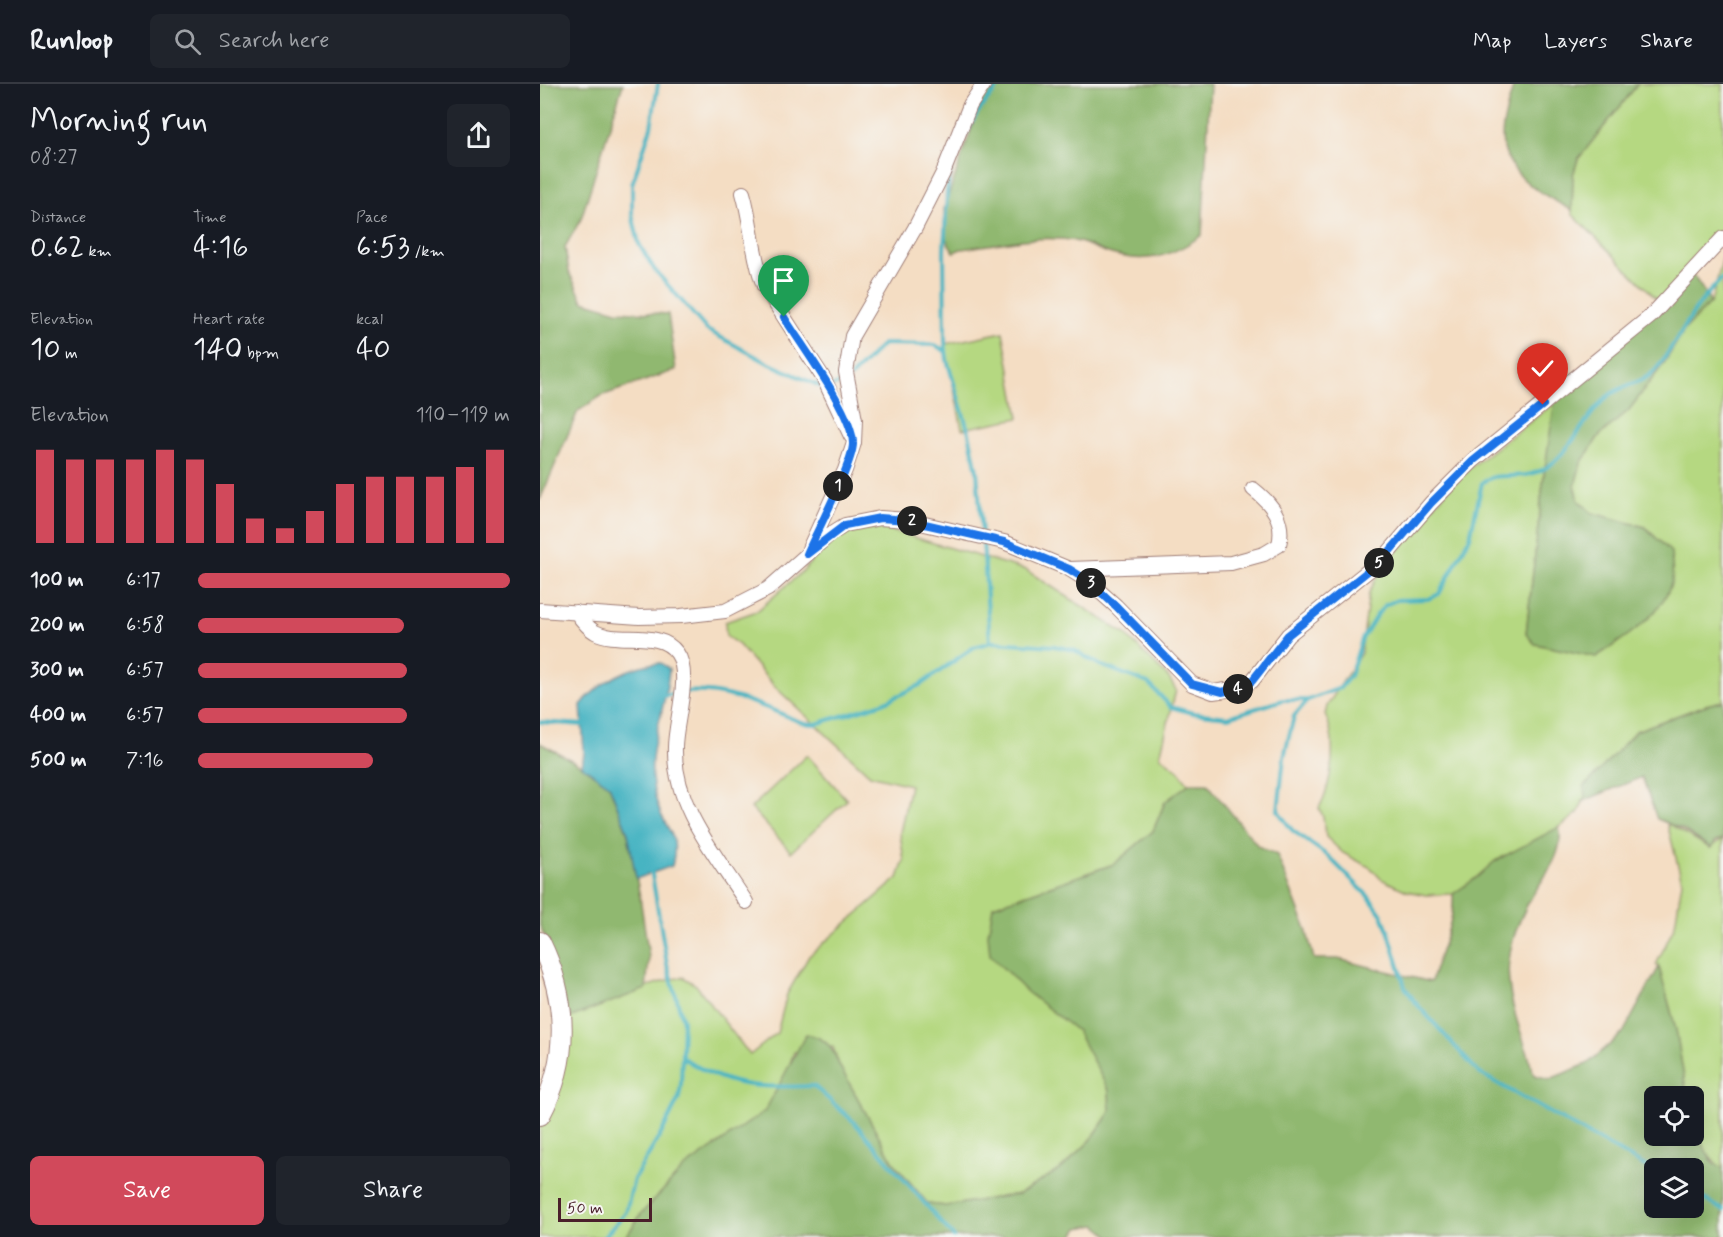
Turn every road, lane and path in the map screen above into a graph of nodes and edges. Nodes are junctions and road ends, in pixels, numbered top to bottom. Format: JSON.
{"nodes":[{"id":1,"x":984,"y":84,"type":"edge"},
{"id":2,"x":742,"y":193,"type":"dead end"},
{"id":3,"x":1723,"y":238,"type":"edge"},
{"id":4,"x":854,"y":443,"type":"junction"},
{"id":5,"x":1253,"y":489,"type":"dead end"},
{"id":6,"x":807,"y":554,"type":"junction"},
{"id":7,"x":1069,"y":569,"type":"junction"},
{"id":8,"x":540,"y":610,"type":"edge"},
{"id":9,"x":576,"y":612,"type":"junction"},
{"id":10,"x":746,"y":902,"type":"dead end"},
{"id":11,"x":540,"y":942,"type":"edge"},
{"id":12,"x":540,"y":1115,"type":"edge"}],
"edges":[{"from":1,"to":4,"type":"street"},
{"from":2,"to":4,"type":"street"},
{"from":3,"to":7,"type":"street"},
{"from":4,"to":6,"type":"street"},
{"from":5,"to":7,"type":"street"},
{"from":6,"to":7,"type":"street"},
{"from":6,"to":9,"type":"street"},
{"from":8,"to":9,"type":"street"},
{"from":9,"to":10,"type":"street"},
{"from":11,"to":12,"type":"highway"}]}
